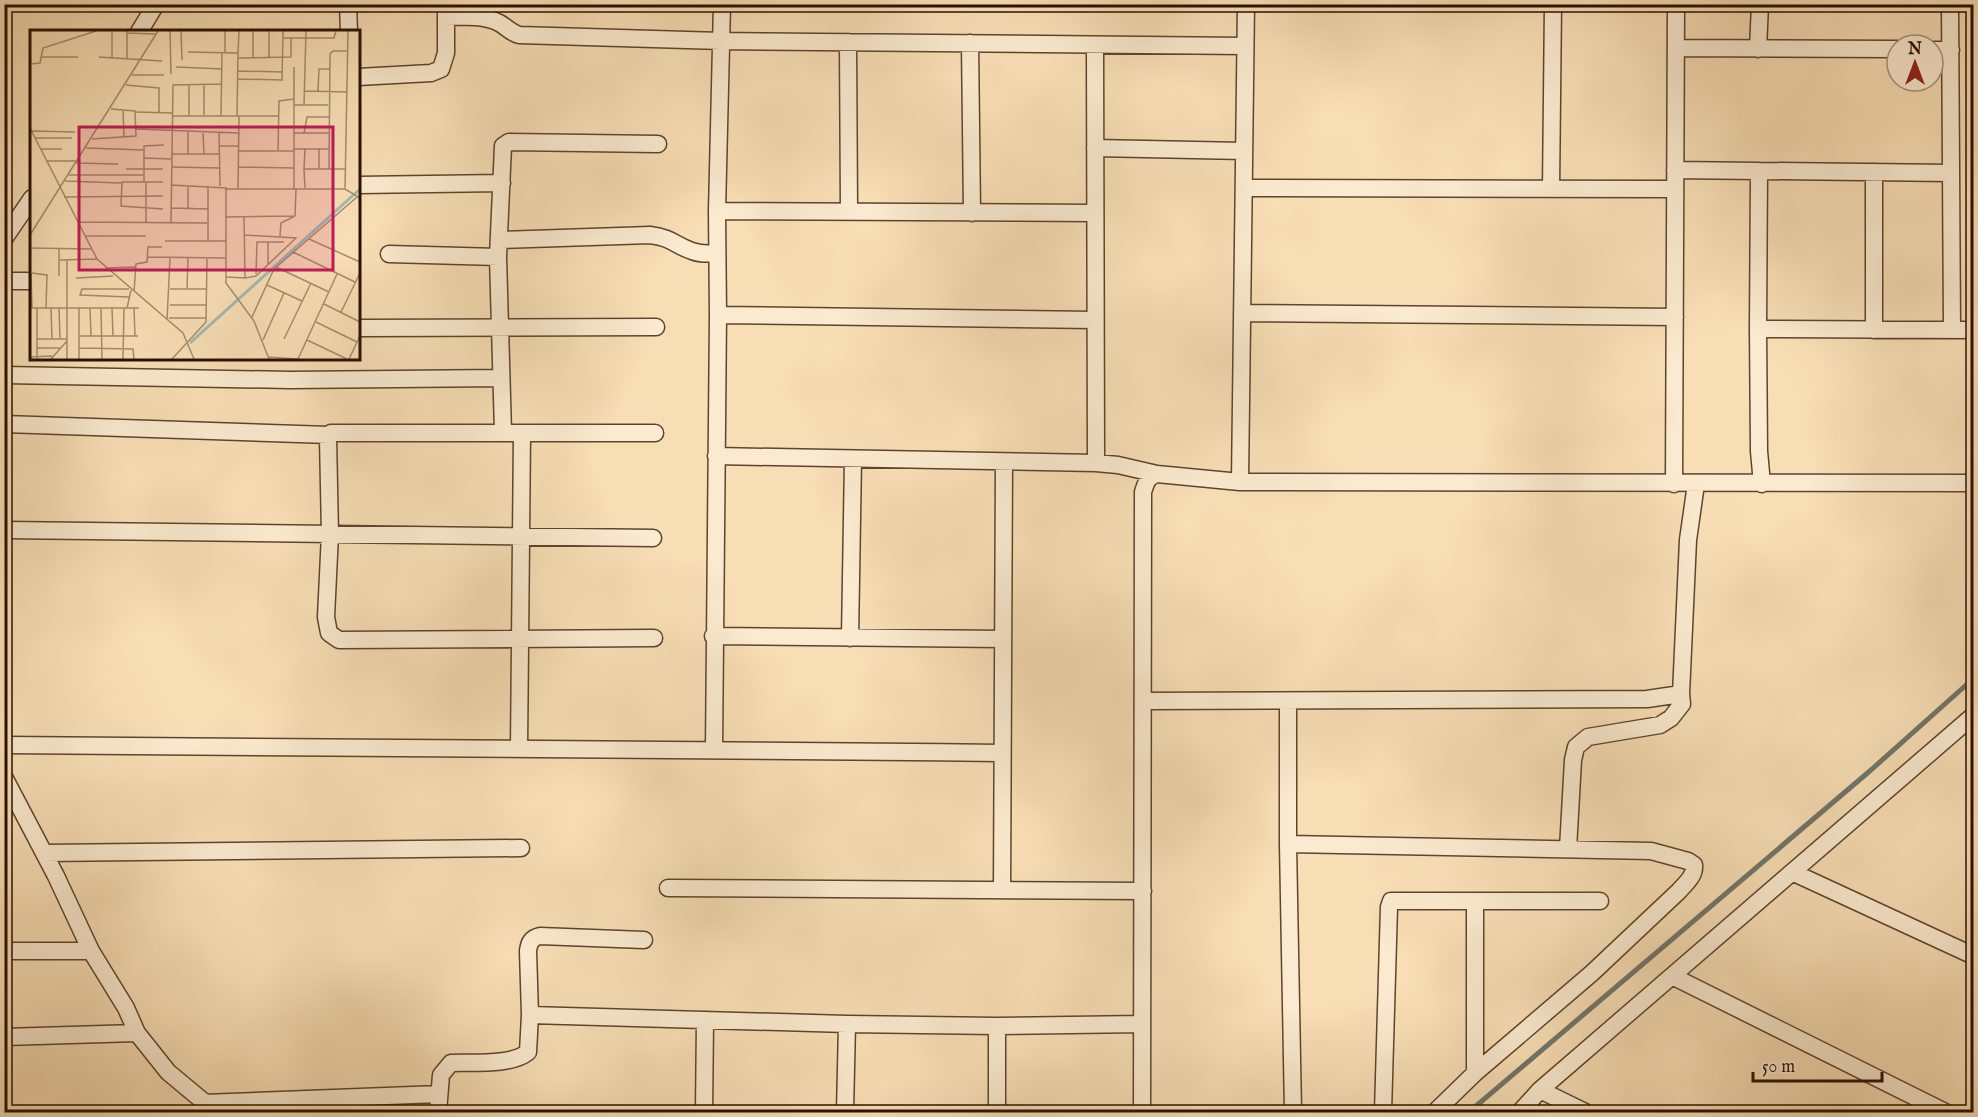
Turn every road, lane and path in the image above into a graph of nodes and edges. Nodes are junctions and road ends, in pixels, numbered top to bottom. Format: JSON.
{"nodes":[{"id":1,"x":156,"y":4,"type":"edge"},
{"id":2,"x":348,"y":4,"type":"edge"},
{"id":3,"x":722,"y":4,"type":"edge"},
{"id":4,"x":1246,"y":4,"type":"edge"},
{"id":5,"x":1553,"y":4,"type":"edge"},
{"id":6,"x":1676,"y":4,"type":"edge"},
{"id":7,"x":1760,"y":4,"type":"edge"},
{"id":8,"x":1950,"y":4,"type":"edge"},
{"id":9,"x":446,"y":11,"type":"edge"},
{"id":10,"x":140,"y":30,"type":"edge"},
{"id":11,"x":349,"y":30,"type":"edge"},
{"id":12,"x":721,"y":41,"type":"junction"},
{"id":13,"x":848,"y":42,"type":"junction"},
{"id":14,"x":970,"y":43,"type":"junction"},
{"id":15,"x":1095,"y":45,"type":"junction"},
{"id":16,"x":1245,"y":46,"type":"junction"},
{"id":17,"x":1676,"y":48,"type":"junction"},
{"id":18,"x":1758,"y":49,"type":"junction"},
{"id":19,"x":1885,"y":49,"type":"edge"},
{"id":20,"x":1945,"y":50,"type":"edge"},
{"id":21,"x":1951,"y":50,"type":"junction"},
{"id":22,"x":360,"y":77,"type":"edge"},
{"id":23,"x":658,"y":144,"type":"dead end"},
{"id":24,"x":1095,"y":148,"type":"junction"},
{"id":25,"x":1244,"y":151,"type":"junction"},
{"id":26,"x":1675,"y":170,"type":"junction"},
{"id":27,"x":1759,"y":171,"type":"junction"},
{"id":28,"x":1874,"y":172,"type":"junction"},
{"id":29,"x":1951,"y":173,"type":"junction"},
{"id":30,"x":502,"y":183,"type":"junction"},
{"id":31,"x":360,"y":185,"type":"edge"},
{"id":32,"x":1244,"y":188,"type":"junction"},
{"id":33,"x":1551,"y":189,"type":"junction"},
{"id":34,"x":1675,"y":189,"type":"junction"},
{"id":35,"x":30,"y":201,"type":"edge"},
{"id":36,"x":717,"y":211,"type":"junction"},
{"id":37,"x":849,"y":212,"type":"junction"},
{"id":38,"x":972,"y":213,"type":"junction"},
{"id":39,"x":1095,"y":213,"type":"junction"},
{"id":40,"x":4,"y":239,"type":"edge"},
{"id":41,"x":500,"y":240,"type":"junction"},
{"id":42,"x":389,"y":254,"type":"dead end"},
{"id":43,"x":717,"y":254,"type":"junction"},
{"id":44,"x":498,"y":257,"type":"junction"},
{"id":45,"x":4,"y":281,"type":"edge"},
{"id":46,"x":30,"y":282,"type":"edge"},
{"id":47,"x":1242,"y":313,"type":"junction"},
{"id":48,"x":718,"y":315,"type":"junction"},
{"id":49,"x":1675,"y":317,"type":"junction"},
{"id":50,"x":1095,"y":320,"type":"junction"},
{"id":51,"x":656,"y":327,"type":"dead end"},
{"id":52,"x":362,"y":328,"type":"dead end"},
{"id":53,"x":500,"y":328,"type":"junction"},
{"id":54,"x":1758,"y":329,"type":"junction"},
{"id":55,"x":1874,"y":330,"type":"junction"},
{"id":56,"x":1952,"y":330,"type":"junction"},
{"id":57,"x":1974,"y":330,"type":"edge"},
{"id":58,"x":4,"y":375,"type":"edge"},
{"id":59,"x":501,"y":378,"type":"junction"},
{"id":60,"x":4,"y":424,"type":"edge"},
{"id":61,"x":503,"y":432,"type":"junction"},
{"id":62,"x":522,"y":433,"type":"junction"},
{"id":63,"x":655,"y":433,"type":"dead end"},
{"id":64,"x":329,"y":435,"type":"junction"},
{"id":65,"x":716,"y":456,"type":"junction"},
{"id":66,"x":853,"y":459,"type":"junction"},
{"id":67,"x":1004,"y":462,"type":"junction"},
{"id":68,"x":1096,"y":463,"type":"junction"},
{"id":69,"x":1156,"y":474,"type":"junction"},
{"id":70,"x":1240,"y":482,"type":"junction"},
{"id":71,"x":1974,"y":483,"type":"edge"},
{"id":72,"x":1674,"y":484,"type":"junction"},
{"id":73,"x":1696,"y":484,"type":"junction"},
{"id":74,"x":1762,"y":484,"type":"junction"},
{"id":75,"x":4,"y":530,"type":"edge"},
{"id":76,"x":330,"y":534,"type":"junction"},
{"id":77,"x":522,"y":537,"type":"junction"},
{"id":78,"x":653,"y":538,"type":"dead end"},
{"id":79,"x":713,"y":636,"type":"junction"},
{"id":80,"x":519,"y":637,"type":"junction"},
{"id":81,"x":654,"y":638,"type":"dead end"},
{"id":82,"x":850,"y":638,"type":"junction"},
{"id":83,"x":1002,"y":639,"type":"junction"},
{"id":84,"x":1681,"y":694,"type":"junction"},
{"id":85,"x":1144,"y":701,"type":"junction"},
{"id":86,"x":1288,"y":701,"type":"junction"},
{"id":87,"x":1974,"y":715,"type":"edge"},
{"id":88,"x":4,"y":745,"type":"edge"},
{"id":89,"x":519,"y":749,"type":"junction"},
{"id":90,"x":714,"y":749,"type":"junction"},
{"id":91,"x":1001,"y":753,"type":"junction"},
{"id":92,"x":4,"y":777,"type":"edge"},
{"id":93,"x":1287,"y":844,"type":"junction"},
{"id":94,"x":521,"y":848,"type":"dead end"},
{"id":95,"x":1568,"y":849,"type":"junction"},
{"id":96,"x":44,"y":853,"type":"junction"},
{"id":97,"x":1792,"y":872,"type":"junction"},
{"id":98,"x":668,"y":888,"type":"dead end"},
{"id":99,"x":1002,"y":890,"type":"junction"},
{"id":100,"x":1143,"y":891,"type":"junction"},
{"id":101,"x":1475,"y":901,"type":"junction"},
{"id":102,"x":1600,"y":901,"type":"dead end"},
{"id":103,"x":644,"y":940,"type":"dead end"},
{"id":104,"x":4,"y":951,"type":"edge"},
{"id":105,"x":91,"y":951,"type":"junction"},
{"id":106,"x":1974,"y":956,"type":"edge"},
{"id":107,"x":1672,"y":976,"type":"junction"},
{"id":108,"x":530,"y":1014,"type":"junction"},
{"id":109,"x":705,"y":1020,"type":"junction"},
{"id":110,"x":847,"y":1024,"type":"junction"},
{"id":111,"x":1142,"y":1024,"type":"junction"},
{"id":112,"x":997,"y":1026,"type":"junction"},
{"id":113,"x":137,"y":1033,"type":"junction"},
{"id":114,"x":4,"y":1037,"type":"edge"},
{"id":115,"x":1475,"y":1073,"type":"junction"},
{"id":116,"x":1540,"y":1090,"type":"junction"},
{"id":117,"x":439,"y":1094,"type":"junction"},
{"id":118,"x":210,"y":1108,"type":"edge"},
{"id":119,"x":438,"y":1113,"type":"edge"},
{"id":120,"x":704,"y":1113,"type":"edge"},
{"id":121,"x":845,"y":1113,"type":"edge"},
{"id":122,"x":997,"y":1113,"type":"edge"},
{"id":123,"x":1142,"y":1113,"type":"edge"},
{"id":124,"x":1293,"y":1113,"type":"edge"},
{"id":125,"x":1383,"y":1113,"type":"edge"},
{"id":126,"x":1435,"y":1113,"type":"edge"},
{"id":127,"x":1520,"y":1113,"type":"edge"},
{"id":128,"x":1585,"y":1113,"type":"edge"},
{"id":129,"x":1945,"y":1113,"type":"edge"}],
"edges":[{"from":1,"to":10,"type":"street"},
{"from":2,"to":11,"type":"street"},
{"from":3,"to":12,"type":"street"},
{"from":4,"to":16,"type":"street"},
{"from":5,"to":33,"type":"street"},
{"from":6,"to":17,"type":"street"},
{"from":7,"to":18,"type":"street"},
{"from":8,"to":21,"type":"street"},
{"from":9,"to":12,"type":"street"},
{"from":9,"to":22,"type":"street"},
{"from":12,"to":13,"type":"street"},
{"from":12,"to":36,"type":"street"},
{"from":13,"to":14,"type":"street"},
{"from":13,"to":37,"type":"street"},
{"from":14,"to":15,"type":"street"},
{"from":14,"to":38,"type":"street"},
{"from":15,"to":16,"type":"street"},
{"from":15,"to":24,"type":"street"},
{"from":16,"to":25,"type":"street"},
{"from":17,"to":18,"type":"street"},
{"from":17,"to":26,"type":"street"},
{"from":18,"to":19,"type":"street"},
{"from":20,"to":21,"type":"street"},
{"from":21,"to":29,"type":"street"},
{"from":23,"to":30,"type":"street"},
{"from":24,"to":25,"type":"street"},
{"from":24,"to":39,"type":"street"},
{"from":25,"to":32,"type":"street"},
{"from":26,"to":27,"type":"street"},
{"from":26,"to":34,"type":"street"},
{"from":27,"to":28,"type":"street"},
{"from":27,"to":54,"type":"street"},
{"from":28,"to":29,"type":"street"},
{"from":28,"to":55,"type":"street"},
{"from":29,"to":56,"type":"street"},
{"from":30,"to":31,"type":"street"},
{"from":30,"to":41,"type":"street"},
{"from":32,"to":33,"type":"street"},
{"from":32,"to":47,"type":"street"},
{"from":33,"to":34,"type":"street"},
{"from":34,"to":49,"type":"street"},
{"from":35,"to":40,"type":"street"},
{"from":36,"to":37,"type":"street"},
{"from":36,"to":43,"type":"street"},
{"from":37,"to":38,"type":"street"},
{"from":38,"to":39,"type":"street"},
{"from":39,"to":50,"type":"street"},
{"from":41,"to":43,"type":"street"},
{"from":41,"to":44,"type":"street"},
{"from":42,"to":44,"type":"street"},
{"from":43,"to":48,"type":"street"},
{"from":44,"to":53,"type":"street"},
{"from":45,"to":46,"type":"street"},
{"from":47,"to":49,"type":"street"},
{"from":47,"to":70,"type":"street"},
{"from":48,"to":50,"type":"street"},
{"from":48,"to":65,"type":"street"},
{"from":49,"to":72,"type":"street"},
{"from":50,"to":68,"type":"street"},
{"from":51,"to":53,"type":"street"},
{"from":52,"to":53,"type":"street"},
{"from":53,"to":59,"type":"street"},
{"from":54,"to":55,"type":"street"},
{"from":54,"to":74,"type":"street"},
{"from":55,"to":56,"type":"street"},
{"from":56,"to":57,"type":"street"},
{"from":58,"to":59,"type":"street"},
{"from":59,"to":61,"type":"street"},
{"from":60,"to":64,"type":"street"},
{"from":61,"to":62,"type":"street"},
{"from":61,"to":64,"type":"street"},
{"from":62,"to":63,"type":"street"},
{"from":62,"to":77,"type":"street"},
{"from":64,"to":76,"type":"street"},
{"from":65,"to":66,"type":"street"},
{"from":65,"to":79,"type":"street"},
{"from":66,"to":67,"type":"street"},
{"from":66,"to":82,"type":"street"},
{"from":67,"to":68,"type":"street"},
{"from":67,"to":83,"type":"street"},
{"from":68,"to":69,"type":"street"},
{"from":69,"to":70,"type":"street"},
{"from":69,"to":85,"type":"street"},
{"from":70,"to":72,"type":"street"},
{"from":71,"to":74,"type":"street"},
{"from":72,"to":73,"type":"street"},
{"from":73,"to":74,"type":"street"},
{"from":73,"to":84,"type":"street"},
{"from":75,"to":76,"type":"street"},
{"from":76,"to":77,"type":"street"},
{"from":76,"to":80,"type":"street"},
{"from":77,"to":78,"type":"street"},
{"from":77,"to":80,"type":"street"},
{"from":79,"to":82,"type":"street"},
{"from":79,"to":90,"type":"street"},
{"from":80,"to":81,"type":"street"},
{"from":80,"to":89,"type":"street"},
{"from":82,"to":83,"type":"street"},
{"from":83,"to":91,"type":"street"},
{"from":84,"to":86,"type":"street"},
{"from":84,"to":95,"type":"street"},
{"from":85,"to":86,"type":"street"},
{"from":85,"to":100,"type":"street"},
{"from":86,"to":93,"type":"street"},
{"from":87,"to":97,"type":"street"},
{"from":88,"to":89,"type":"street"},
{"from":89,"to":90,"type":"street"},
{"from":90,"to":91,"type":"street"},
{"from":91,"to":99,"type":"street"},
{"from":92,"to":96,"type":"street"},
{"from":93,"to":95,"type":"street"},
{"from":93,"to":124,"type":"street"},
{"from":94,"to":96,"type":"street"},
{"from":95,"to":115,"type":"street"},
{"from":96,"to":105,"type":"street"},
{"from":97,"to":106,"type":"street"},
{"from":97,"to":107,"type":"street"},
{"from":98,"to":99,"type":"street"},
{"from":99,"to":100,"type":"street"},
{"from":100,"to":111,"type":"street"},
{"from":101,"to":102,"type":"street"},
{"from":101,"to":115,"type":"street"},
{"from":101,"to":125,"type":"street"},
{"from":103,"to":108,"type":"street"},
{"from":104,"to":105,"type":"street"},
{"from":105,"to":113,"type":"street"},
{"from":107,"to":116,"type":"street"},
{"from":107,"to":129,"type":"street"},
{"from":108,"to":109,"type":"street"},
{"from":108,"to":117,"type":"street"},
{"from":109,"to":110,"type":"street"},
{"from":109,"to":120,"type":"street"},
{"from":110,"to":112,"type":"street"},
{"from":110,"to":121,"type":"street"},
{"from":111,"to":112,"type":"street"},
{"from":111,"to":123,"type":"street"},
{"from":112,"to":122,"type":"street"},
{"from":113,"to":114,"type":"street"},
{"from":113,"to":118,"type":"street"},
{"from":115,"to":126,"type":"street"},
{"from":116,"to":127,"type":"street"},
{"from":116,"to":128,"type":"street"},
{"from":117,"to":118,"type":"street"},
{"from":117,"to":119,"type":"street"}]}
